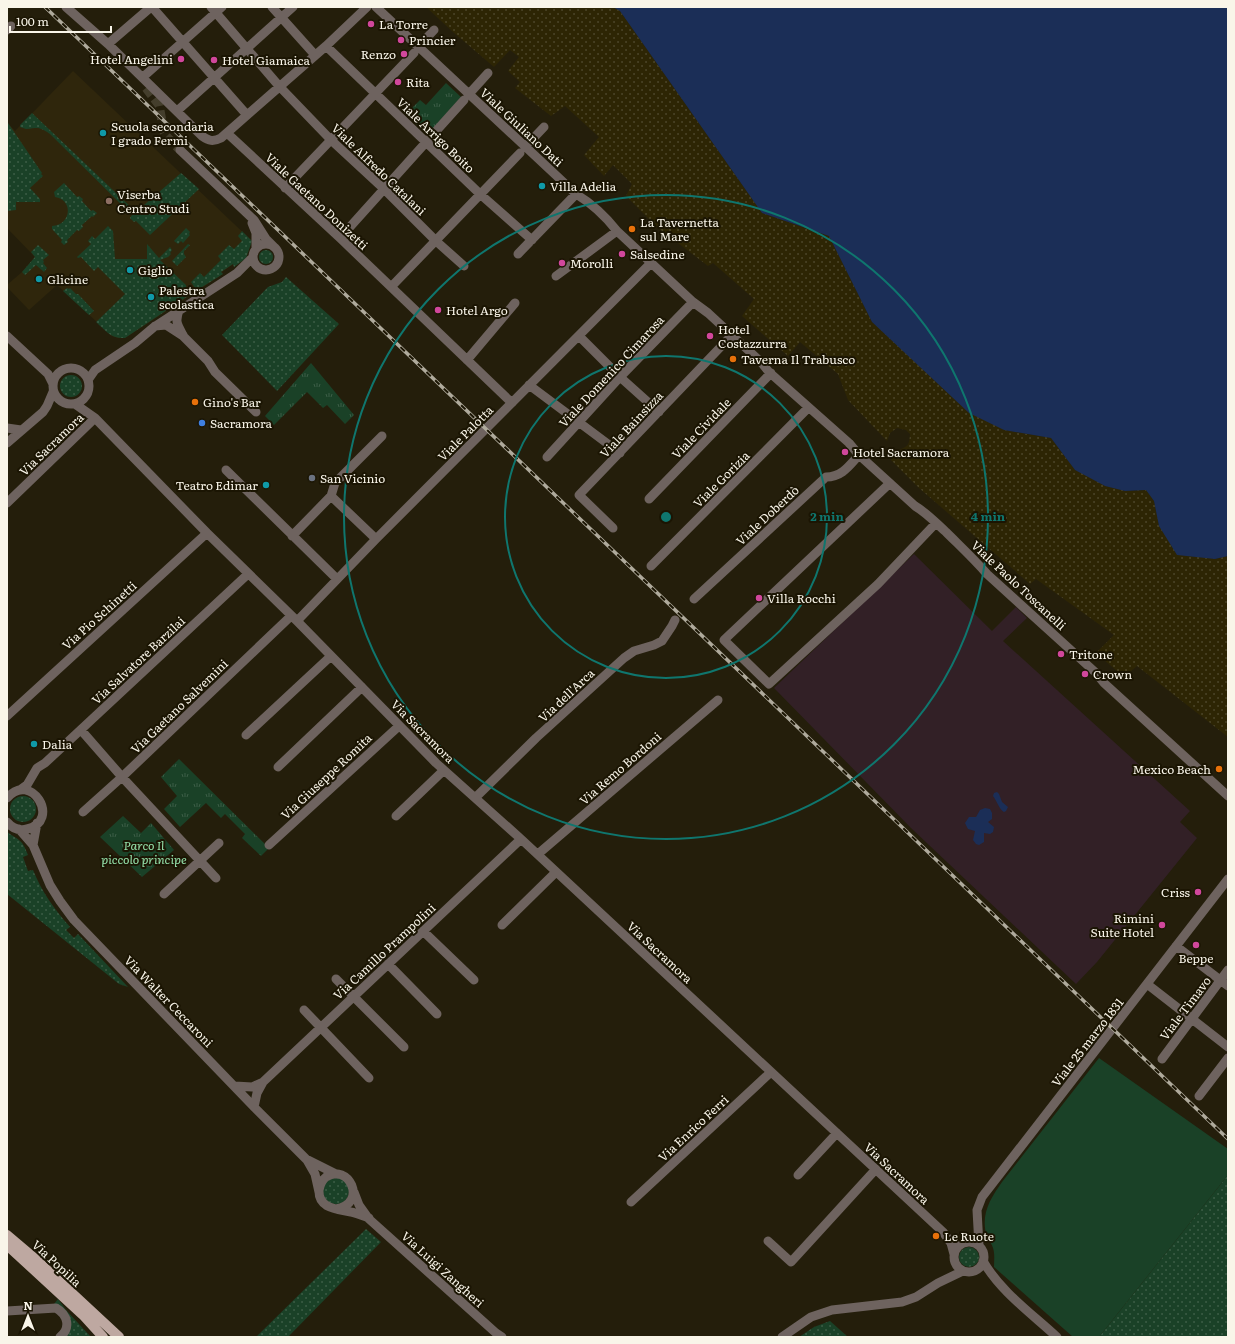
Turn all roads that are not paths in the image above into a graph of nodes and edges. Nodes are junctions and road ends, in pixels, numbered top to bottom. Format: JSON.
{"nodes":[{"id":1,"x":63,"y":7,"type":"edge"},
{"id":2,"x":66,"y":7,"type":"edge"},
{"id":3,"x":151,"y":7,"type":"edge"},
{"id":4,"x":272,"y":7,"type":"edge"},
{"id":5,"x":294,"y":7,"type":"edge"},
{"id":6,"x":367,"y":7,"type":"edge"},
{"id":7,"x":376,"y":7,"type":"edge"},
{"id":8,"x":216,"y":9,"type":"edge"},
{"id":9,"x":282,"y":18,"type":"junction"},
{"id":10,"x":434,"y":30,"type":"dead end"},
{"id":11,"x":183,"y":42,"type":"junction"},
{"id":12,"x":108,"y":44,"type":"junction"},
{"id":13,"x":326,"y":46,"type":"junction"},
{"id":14,"x":248,"y":48,"type":"junction"},
{"id":15,"x":416,"y":50,"type":"junction"},
{"id":16,"x":315,"y":55,"type":"junction"},
{"id":17,"x":488,"y":73,"type":"dead end"},
{"id":18,"x":143,"y":77,"type":"junction"},
{"id":19,"x":214,"y":78,"type":"junction"},
{"id":20,"x":279,"y":86,"type":"junction"},
{"id":21,"x":146,"y":88,"type":"tunnel mouth"},
{"id":22,"x":375,"y":93,"type":"junction"},
{"id":23,"x":467,"y":97,"type":"junction"},
{"id":24,"x":177,"y":111,"type":"junction"},
{"id":25,"x":247,"y":115,"type":"junction"},
{"id":26,"x":544,"y":127,"type":"dead end"},
{"id":27,"x":226,"y":133,"type":"junction"},
{"id":28,"x":331,"y":140,"type":"junction"},
{"id":29,"x":426,"y":142,"type":"junction"},
{"id":30,"x":180,"y":150,"type":"tunnel mouth"},
{"id":31,"x":523,"y":150,"type":"junction"},
{"id":32,"x":285,"y":188,"type":"junction"},
{"id":33,"x":384,"y":189,"type":"junction"},
{"id":34,"x":480,"y":194,"type":"junction"},
{"id":35,"x":576,"y":194,"type":"junction"},
{"id":36,"x":246,"y":213,"type":"junction"},
{"id":37,"x":617,"y":231,"type":"junction"},
{"id":38,"x":340,"y":238,"type":"junction"},
{"id":39,"x":532,"y":240,"type":"junction"},
{"id":40,"x":436,"y":241,"type":"junction"},
{"id":41,"x":274,"y":247,"type":"junction"},
{"id":42,"x":254,"y":253,"type":"junction"},
{"id":43,"x":518,"y":254,"type":"dead end"},
{"id":44,"x":651,"y":263,"type":"junction"},
{"id":45,"x":464,"y":266,"type":"dead end"},
{"id":46,"x":258,"y":267,"type":"junction"},
{"id":47,"x":556,"y":276,"type":"dead end"},
{"id":48,"x":231,"y":277,"type":"junction"},
{"id":49,"x":391,"y":287,"type":"junction"},
{"id":50,"x":515,"y":302,"type":"dead end"},
{"id":51,"x":693,"y":302,"type":"junction"},
{"id":52,"x":179,"y":310,"type":"junction"},
{"id":53,"x":154,"y":327,"type":"junction"},
{"id":54,"x":732,"y":335,"type":"junction"},
{"id":55,"x":7,"y":336,"type":"edge"},
{"id":56,"x":142,"y":336,"type":"junction"},
{"id":57,"x":183,"y":336,"type":"junction"},
{"id":58,"x":579,"y":336,"type":"junction"},
{"id":59,"x":467,"y":360,"type":"junction"},
{"id":60,"x":34,"y":361,"type":"junction"},
{"id":61,"x":79,"y":370,"type":"junction"},
{"id":62,"x":61,"y":371,"type":"junction"},
{"id":63,"x":771,"y":374,"type":"junction"},
{"id":64,"x":620,"y":377,"type":"junction"},
{"id":65,"x":88,"y":380,"type":"junction"},
{"id":66,"x":529,"y":385,"type":"junction"},
{"id":67,"x":53,"y":388,"type":"junction"},
{"id":68,"x":85,"y":397,"type":"junction"},
{"id":69,"x":64,"y":403,"type":"junction"},
{"id":70,"x":512,"y":403,"type":"junction"},
{"id":71,"x":75,"y":404,"type":"junction"},
{"id":72,"x":808,"y":408,"type":"junction"},
{"id":73,"x":42,"y":412,"type":"junction"},
{"id":74,"x":256,"y":412,"type":"dead end"},
{"id":75,"x":659,"y":412,"type":"junction"},
{"id":76,"x":95,"y":418,"type":"junction"},
{"id":77,"x":579,"y":421,"type":"junction"},
{"id":78,"x":29,"y":424,"type":"junction"},
{"id":79,"x":7,"y":428,"type":"edge"},
{"id":80,"x":20,"y":430,"type":"junction"},
{"id":81,"x":382,"y":436,"type":"dead end"},
{"id":82,"x":7,"y":439,"type":"edge"},
{"id":83,"x":7,"y":443,"type":"edge"},
{"id":84,"x":7,"y":447,"type":"edge"},
{"id":85,"x":620,"y":453,"type":"junction"},
{"id":86,"x":859,"y":455,"type":"junction"},
{"id":87,"x":547,"y":457,"type":"dead end"},
{"id":88,"x":226,"y":470,"type":"dead end"},
{"id":89,"x":890,"y":483,"type":"junction"},
{"id":90,"x":332,"y":496,"type":"junction"},
{"id":91,"x":649,"y":499,"type":"dead end"},
{"id":92,"x":7,"y":503,"type":"edge"},
{"id":93,"x":936,"y":523,"type":"junction"},
{"id":94,"x":613,"y":528,"type":"dead end"},
{"id":95,"x":207,"y":533,"type":"junction"},
{"id":96,"x":292,"y":536,"type":"junction"},
{"id":97,"x":376,"y":539,"type":"junction"},
{"id":98,"x":651,"y":566,"type":"dead end"},
{"id":99,"x":248,"y":574,"type":"junction"},
{"id":100,"x":337,"y":579,"type":"junction"},
{"id":101,"x":694,"y":600,"type":"dead end"},
{"id":102,"x":294,"y":618,"type":"junction"},
{"id":103,"x":675,"y":620,"type":"dead end"},
{"id":104,"x":330,"y":655,"type":"junction"},
{"id":105,"x":362,"y":687,"type":"junction"},
{"id":106,"x":718,"y":700,"type":"dead end"},
{"id":107,"x":269,"y":708,"type":"dead end"},
{"id":108,"x":7,"y":716,"type":"edge"},
{"id":109,"x":399,"y":726,"type":"junction"},
{"id":110,"x":81,"y":730,"type":"junction"},
{"id":111,"x":246,"y":735,"type":"dead end"},
{"id":112,"x":45,"y":763,"type":"junction"},
{"id":113,"x":278,"y":767,"type":"dead end"},
{"id":114,"x":444,"y":770,"type":"junction"},
{"id":115,"x":122,"y":777,"type":"junction"},
{"id":116,"x":12,"y":793,"type":"edge"},
{"id":117,"x":35,"y":794,"type":"junction"},
{"id":118,"x":1228,"y":796,"type":"edge"},
{"id":119,"x":476,"y":797,"type":"junction"},
{"id":120,"x":83,"y":812,"type":"dead end"},
{"id":121,"x":396,"y":816,"type":"dead end"},
{"id":122,"x":7,"y":822,"type":"edge"},
{"id":123,"x":37,"y":823,"type":"junction"},
{"id":124,"x":19,"y":829,"type":"junction"},
{"id":125,"x":521,"y":839,"type":"junction"},
{"id":126,"x":219,"y":843,"type":"dead end"},
{"id":127,"x":33,"y":845,"type":"junction"},
{"id":128,"x":270,"y":845,"type":"dead end"},
{"id":129,"x":538,"y":854,"type":"junction"},
{"id":130,"x":199,"y":860,"type":"junction"},
{"id":131,"x":556,"y":872,"type":"junction"},
{"id":132,"x":216,"y":878,"type":"dead end"},
{"id":133,"x":1228,"y":880,"type":"edge"},
{"id":134,"x":164,"y":894,"type":"dead end"},
{"id":135,"x":502,"y":925,"type":"dead end"},
{"id":136,"x":423,"y":931,"type":"junction"},
{"id":137,"x":1176,"y":946,"type":"junction"},
{"id":138,"x":388,"y":964,"type":"junction"},
{"id":139,"x":1228,"y":970,"type":"edge"},
{"id":140,"x":336,"y":978,"type":"dead end"},
{"id":141,"x":474,"y":980,"type":"dead end"},
{"id":142,"x":1224,"y":983,"type":"edge"},
{"id":143,"x":1147,"y":984,"type":"junction"},
{"id":144,"x":354,"y":996,"type":"junction"},
{"id":145,"x":304,"y":1010,"type":"dead end"},
{"id":146,"x":437,"y":1014,"type":"dead end"},
{"id":147,"x":1192,"y":1019,"type":"junction"},
{"id":148,"x":321,"y":1027,"type":"junction"},
{"id":149,"x":404,"y":1047,"type":"dead end"},
{"id":150,"x":1228,"y":1047,"type":"edge"},
{"id":151,"x":1228,"y":1058,"type":"edge"},
{"id":152,"x":1162,"y":1059,"type":"dead end"},
{"id":153,"x":770,"y":1072,"type":"junction"},
{"id":154,"x":369,"y":1078,"type":"dead end"},
{"id":155,"x":263,"y":1082,"type":"junction"},
{"id":156,"x":235,"y":1086,"type":"junction"},
{"id":157,"x":1199,"y":1096,"type":"dead end"},
{"id":158,"x":254,"y":1107,"type":"junction"},
{"id":159,"x":836,"y":1133,"type":"junction"},
{"id":160,"x":306,"y":1160,"type":"junction"},
{"id":161,"x":876,"y":1169,"type":"junction"},
{"id":162,"x":336,"y":1174,"type":"junction"},
{"id":163,"x":798,"y":1175,"type":"dead end"},
{"id":164,"x":319,"y":1192,"type":"junction"},
{"id":165,"x":354,"y":1192,"type":"junction"},
{"id":166,"x":631,"y":1202,"type":"dead end"},
{"id":167,"x":336,"y":1209,"type":"junction"},
{"id":168,"x":369,"y":1219,"type":"junction"},
{"id":169,"x":977,"y":1225,"type":"junction"},
{"id":170,"x":943,"y":1232,"type":"junction"},
{"id":171,"x":7,"y":1235,"type":"edge"},
{"id":172,"x":768,"y":1241,"type":"dead end"},
{"id":173,"x":966,"y":1243,"type":"junction"},
{"id":174,"x":7,"y":1245,"type":"edge"},
{"id":175,"x":979,"y":1246,"type":"junction"},
{"id":176,"x":954,"y":1254,"type":"junction"},
{"id":177,"x":983,"y":1261,"type":"junction"},
{"id":178,"x":955,"y":1264,"type":"junction"},
{"id":179,"x":967,"y":1272,"type":"junction"},
{"id":180,"x":938,"y":1283,"type":"junction"},
{"id":181,"x":1003,"y":1287,"type":"junction"},
{"id":182,"x":7,"y":1311,"type":"edge"},
{"id":183,"x":86,"y":1313,"type":"junction"},
{"id":184,"x":60,"y":1337,"type":"edge"},
{"id":185,"x":103,"y":1337,"type":"edge"},
{"id":186,"x":113,"y":1337,"type":"edge"},
{"id":187,"x":120,"y":1337,"type":"edge"},
{"id":188,"x":502,"y":1337,"type":"edge"},
{"id":189,"x":782,"y":1337,"type":"edge"},
{"id":190,"x":1057,"y":1337,"type":"edge"}],
"edges":[{"from":1,"to":21,"type":"street"},
{"from":2,"to":12,"type":"street"},
{"from":3,"to":11,"type":"street"},
{"from":3,"to":12,"type":"street"},
{"from":4,"to":9,"type":"street"},
{"from":5,"to":9,"type":"street"},
{"from":6,"to":13,"type":"street"},
{"from":7,"to":15,"type":"street","name":"Viale Giuliano Dati"},
{"from":8,"to":11,"type":"street"},
{"from":8,"to":14,"type":"street","name":"Viale Alfredo Catalani"},
{"from":9,"to":14,"type":"street"},
{"from":9,"to":16,"type":"street"},
{"from":10,"to":15,"type":"street"},
{"from":11,"to":18,"type":"street"},
{"from":11,"to":19,"type":"street"},
{"from":12,"to":18,"type":"street"},
{"from":13,"to":16,"type":"street"},
{"from":13,"to":22,"type":"street","name":"Viale Arrigo Boito"},
{"from":14,"to":19,"type":"street"},
{"from":14,"to":20,"type":"street","name":"Viale Alfredo Catalani"},
{"from":15,"to":22,"type":"street"},
{"from":15,"to":23,"type":"street","name":"Viale Giuliano Dati"},
{"from":16,"to":20,"type":"street"},
{"from":17,"to":23,"type":"street"},
{"from":18,"to":24,"type":"street"},
{"from":19,"to":24,"type":"street"},
{"from":19,"to":25,"type":"street"},
{"from":20,"to":25,"type":"street"},
{"from":20,"to":28,"type":"street","name":"Viale Alfredo Catalani"},
{"from":22,"to":28,"type":"street"},
{"from":22,"to":29,"type":"street","name":"Viale Arrigo Boito"},
{"from":23,"to":29,"type":"street"},
{"from":23,"to":31,"type":"street","name":"Viale Giuliano Dati"},
{"from":24,"to":27,"type":"street"},
{"from":25,"to":27,"type":"street"},
{"from":26,"to":31,"type":"street"},
{"from":27,"to":32,"type":"street","name":"Viale Gaetano Donizetti"},
{"from":28,"to":32,"type":"street"},
{"from":28,"to":33,"type":"street","name":"Viale Alfredo Catalani"},
{"from":29,"to":33,"type":"street"},
{"from":29,"to":34,"type":"street","name":"Viale Arrigo Boito"},
{"from":30,"to":36,"type":"street"},
{"from":31,"to":34,"type":"street"},
{"from":31,"to":35,"type":"street","name":"Viale Giuliano Dati"},
{"from":32,"to":38,"type":"street","name":"Viale Gaetano Donizetti"},
{"from":33,"to":38,"type":"street"},
{"from":33,"to":40,"type":"street","name":"Viale Alfredo Catalani"},
{"from":34,"to":39,"type":"street","name":"Viale Arrigo Boito"},
{"from":34,"to":40,"type":"street"},
{"from":35,"to":37,"type":"street","name":"Viale Giuliano Dati"},
{"from":35,"to":39,"type":"street"},
{"from":36,"to":41,"type":"street"},
{"from":36,"to":42,"type":"street"},
{"from":37,"to":44,"type":"street","name":"Viale Giuliano Dati"},
{"from":37,"to":47,"type":"street"},
{"from":38,"to":49,"type":"street","name":"Viale Gaetano Donizetti"},
{"from":39,"to":43,"type":"street"},
{"from":40,"to":45,"type":"street","name":"Viale Alfredo Catalani"},
{"from":40,"to":49,"type":"street"},
{"from":41,"to":42,"type":"street"},
{"from":41,"to":46,"type":"street"},
{"from":42,"to":46,"type":"street"},
{"from":42,"to":48,"type":"street"},
{"from":44,"to":51,"type":"street","name":"Viale Paolo Toscanelli"},
{"from":44,"to":58,"type":"street","name":"Viale Palotta"},
{"from":46,"to":48,"type":"street"},
{"from":48,"to":52,"type":"street"},
{"from":49,"to":59,"type":"street","name":"Viale Gaetano Donizetti"},
{"from":50,"to":59,"type":"street"},
{"from":51,"to":54,"type":"street","name":"Viale Paolo Toscanelli"},
{"from":51,"to":64,"type":"street","name":"Viale Domenico Cimarosa"},
{"from":52,"to":53,"type":"street"},
{"from":52,"to":57,"type":"street"},
{"from":53,"to":56,"type":"street"},
{"from":53,"to":57,"type":"street"},
{"from":54,"to":63,"type":"street","name":"Viale Paolo Toscanelli"},
{"from":54,"to":75,"type":"street","name":"Viale Bainsizza"},
{"from":55,"to":60,"type":"street"},
{"from":56,"to":61,"type":"street"},
{"from":56,"to":65,"type":"street"},
{"from":57,"to":74,"type":"street"},
{"from":58,"to":64,"type":"street"},
{"from":58,"to":66,"type":"street","name":"Viale Palotta"},
{"from":59,"to":70,"type":"street","name":"Viale Gaetano Donizetti"},
{"from":60,"to":62,"type":"street"},
{"from":60,"to":67,"type":"street"},
{"from":61,"to":62,"type":"street"},
{"from":61,"to":65,"type":"street"},
{"from":62,"to":67,"type":"street"},
{"from":63,"to":72,"type":"street","name":"Viale Paolo Toscanelli"},
{"from":63,"to":91,"type":"street","name":"Viale Cividale"},
{"from":64,"to":75,"type":"street"},
{"from":64,"to":77,"type":"street","name":"Viale Domenico Cimarosa"},
{"from":65,"to":68,"type":"street"},
{"from":66,"to":70,"type":"street","name":"Viale Palotta"},
{"from":66,"to":77,"type":"street"},
{"from":67,"to":69,"type":"street"},
{"from":67,"to":73,"type":"street"},
{"from":68,"to":71,"type":"street"},
{"from":68,"to":76,"type":"street","name":"Via Sacramora"},
{"from":69,"to":71,"type":"street"},
{"from":69,"to":73,"type":"street"},
{"from":70,"to":97,"type":"street","name":"Viale Palotta"},
{"from":71,"to":76,"type":"street","name":"Via Sacramora"},
{"from":72,"to":86,"type":"street","name":"Viale Paolo Toscanelli"},
{"from":72,"to":98,"type":"street","name":"Viale Gorizia"},
{"from":73,"to":78,"type":"street"},
{"from":75,"to":85,"type":"street","name":"Viale Bainsizza"},
{"from":76,"to":92,"type":"street","name":"Via Sacramora"},
{"from":76,"to":95,"type":"street","name":"Via Sacramora"},
{"from":77,"to":85,"type":"street"},
{"from":77,"to":87,"type":"street","name":"Viale Domenico Cimarosa"},
{"from":78,"to":80,"type":"street"},
{"from":78,"to":84,"type":"street"},
{"from":79,"to":80,"type":"street"},
{"from":80,"to":83,"type":"street"},
{"from":81,"to":90,"type":"street"},
{"from":82,"to":83,"type":"street"},
{"from":85,"to":94,"type":"street","name":"Viale Bainsizza"},
{"from":86,"to":89,"type":"street","name":"Viale Paolo Toscanelli"},
{"from":86,"to":101,"type":"street","name":"Viale Doberdò"},
{"from":88,"to":96,"type":"street"},
{"from":89,"to":93,"type":"street","name":"Viale Paolo Toscanelli"},
{"from":89,"to":93,"type":"street"},
{"from":90,"to":96,"type":"street"},
{"from":90,"to":97,"type":"street"},
{"from":93,"to":118,"type":"street","name":"Viale Paolo Toscanelli"},
{"from":95,"to":99,"type":"street","name":"Via Sacramora"},
{"from":95,"to":108,"type":"street","name":"Via Pio Schinetti"},
{"from":96,"to":100,"type":"street"},
{"from":97,"to":100,"type":"street","name":"Viale Palotta"},
{"from":99,"to":102,"type":"street","name":"Via Sacramora"},
{"from":99,"to":110,"type":"street","name":"Via Salvatore Barzilai"},
{"from":100,"to":102,"type":"street","name":"Viale Palotta"},
{"from":102,"to":104,"type":"street","name":"Via Sacramora"},
{"from":102,"to":115,"type":"street","name":"Via Gaetano Salvemini"},
{"from":103,"to":119,"type":"street","name":"Via dell'Arca"},
{"from":104,"to":105,"type":"street","name":"Via Sacramora"},
{"from":104,"to":107,"type":"street"},
{"from":104,"to":111,"type":"street"},
{"from":105,"to":109,"type":"street","name":"Via Sacramora"},
{"from":105,"to":113,"type":"street"},
{"from":106,"to":129,"type":"street","name":"Via Remo Bordoni"},
{"from":109,"to":114,"type":"street","name":"Via Sacramora"},
{"from":109,"to":128,"type":"street","name":"Via Giuseppe Romita"},
{"from":110,"to":112,"type":"street","name":"Via Salvatore Barzilai"},
{"from":110,"to":115,"type":"street"},
{"from":112,"to":116,"type":"street","name":"Via Salvatore Barzilai"},
{"from":112,"to":117,"type":"street","name":"Via Salvatore Barzilai"},
{"from":114,"to":119,"type":"street","name":"Via Sacramora"},
{"from":114,"to":121,"type":"street"},
{"from":115,"to":120,"type":"street","name":"Via Gaetano Salvemini"},
{"from":115,"to":130,"type":"street"},
{"from":116,"to":117,"type":"street"},
{"from":117,"to":123,"type":"street"},
{"from":119,"to":125,"type":"street","name":"Via Sacramora"},
{"from":122,"to":124,"type":"street","name":"Via Walter Ceccaroni"},
{"from":123,"to":124,"type":"street"},
{"from":123,"to":127,"type":"street"},
{"from":124,"to":127,"type":"street","name":"Via Walter Ceccaroni"},
{"from":125,"to":129,"type":"street","name":"Via Sacramora"},
{"from":125,"to":136,"type":"street","name":"Via Camillo Prampolini"},
{"from":126,"to":130,"type":"street"},
{"from":127,"to":156,"type":"street","name":"Via Walter Ceccaroni"},
{"from":129,"to":131,"type":"street","name":"Via Sacramora"},
{"from":130,"to":132,"type":"street"},
{"from":130,"to":134,"type":"street"},
{"from":131,"to":135,"type":"street"},
{"from":131,"to":153,"type":"street","name":"Via Sacramora"},
{"from":133,"to":137,"type":"street","name":"Viale 25 marzo 1831"},
{"from":136,"to":138,"type":"street","name":"Via Camillo Prampolini"},
{"from":136,"to":141,"type":"street"},
{"from":137,"to":142,"type":"street"},
{"from":137,"to":143,"type":"street","name":"Viale 25 marzo 1831"},
{"from":138,"to":144,"type":"street","name":"Via Camillo Prampolini"},
{"from":138,"to":146,"type":"street"},
{"from":139,"to":142,"type":"street","name":"Viale Timavo"},
{"from":140,"to":144,"type":"street"},
{"from":142,"to":147,"type":"street","name":"Viale Timavo"},
{"from":143,"to":147,"type":"street"},
{"from":143,"to":169,"type":"street","name":"Viale 25 marzo 1831"},
{"from":144,"to":148,"type":"street","name":"Via Camillo Prampolini"},
{"from":144,"to":149,"type":"street"},
{"from":145,"to":148,"type":"street"},
{"from":147,"to":150,"type":"street"},
{"from":147,"to":152,"type":"street","name":"Viale Timavo"},
{"from":148,"to":154,"type":"street"},
{"from":148,"to":155,"type":"street","name":"Via Camillo Prampolini"},
{"from":151,"to":157,"type":"street"},
{"from":153,"to":159,"type":"street","name":"Via Sacramora"},
{"from":153,"to":166,"type":"street","name":"Via Enrico Ferri"},
{"from":155,"to":156,"type":"street","name":"Via Camillo Prampolini"},
{"from":155,"to":158,"type":"street","name":"Via Camillo Prampolini"},
{"from":156,"to":158,"type":"street","name":"Via Walter Ceccaroni"},
{"from":158,"to":160,"type":"street","name":"Via Walter Ceccaroni"},
{"from":159,"to":161,"type":"street","name":"Via Sacramora"},
{"from":159,"to":163,"type":"street"},
{"from":160,"to":162,"type":"street","name":"Via Walter Ceccaroni"},
{"from":160,"to":164,"type":"street","name":"Via Walter Ceccaroni"},
{"from":161,"to":170,"type":"street","name":"Via Sacramora"},
{"from":161,"to":172,"type":"street"},
{"from":162,"to":164,"type":"street"},
{"from":162,"to":165,"type":"street","name":"Via Walter Ceccaroni"},
{"from":164,"to":167,"type":"street","name":"Via Walter Ceccaroni"},
{"from":165,"to":167,"type":"street"},
{"from":165,"to":168,"type":"street","name":"Via Luigi Zangheri"},
{"from":167,"to":168,"type":"street","name":"Via Luigi Zangheri"},
{"from":168,"to":188,"type":"street","name":"Via Luigi Zangheri"},
{"from":169,"to":173,"type":"street","name":"Viale 25 marzo 1831"},
{"from":169,"to":175,"type":"street","name":"Viale 25 marzo 1831"},
{"from":170,"to":173,"type":"street","name":"Via Sacramora"},
{"from":170,"to":176,"type":"street","name":"Via Sacramora"},
{"from":171,"to":183,"type":"main road","name":"Via Popilia"},
{"from":173,"to":175,"type":"street"},
{"from":173,"to":176,"type":"street"},
{"from":174,"to":183,"type":"main road","name":"Via Popilia"},
{"from":175,"to":177,"type":"street"},
{"from":176,"to":178,"type":"street"},
{"from":177,"to":179,"type":"street"},
{"from":177,"to":181,"type":"street"},
{"from":178,"to":179,"type":"street"},
{"from":178,"to":180,"type":"street"},
{"from":179,"to":180,"type":"street"},
{"from":179,"to":181,"type":"street"},
{"from":180,"to":189,"type":"street"},
{"from":181,"to":190,"type":"street"},
{"from":182,"to":184,"type":"street"},
{"from":183,"to":185,"type":"main road"},
{"from":183,"to":186,"type":"main road"},
{"from":183,"to":187,"type":"main road"}]}
